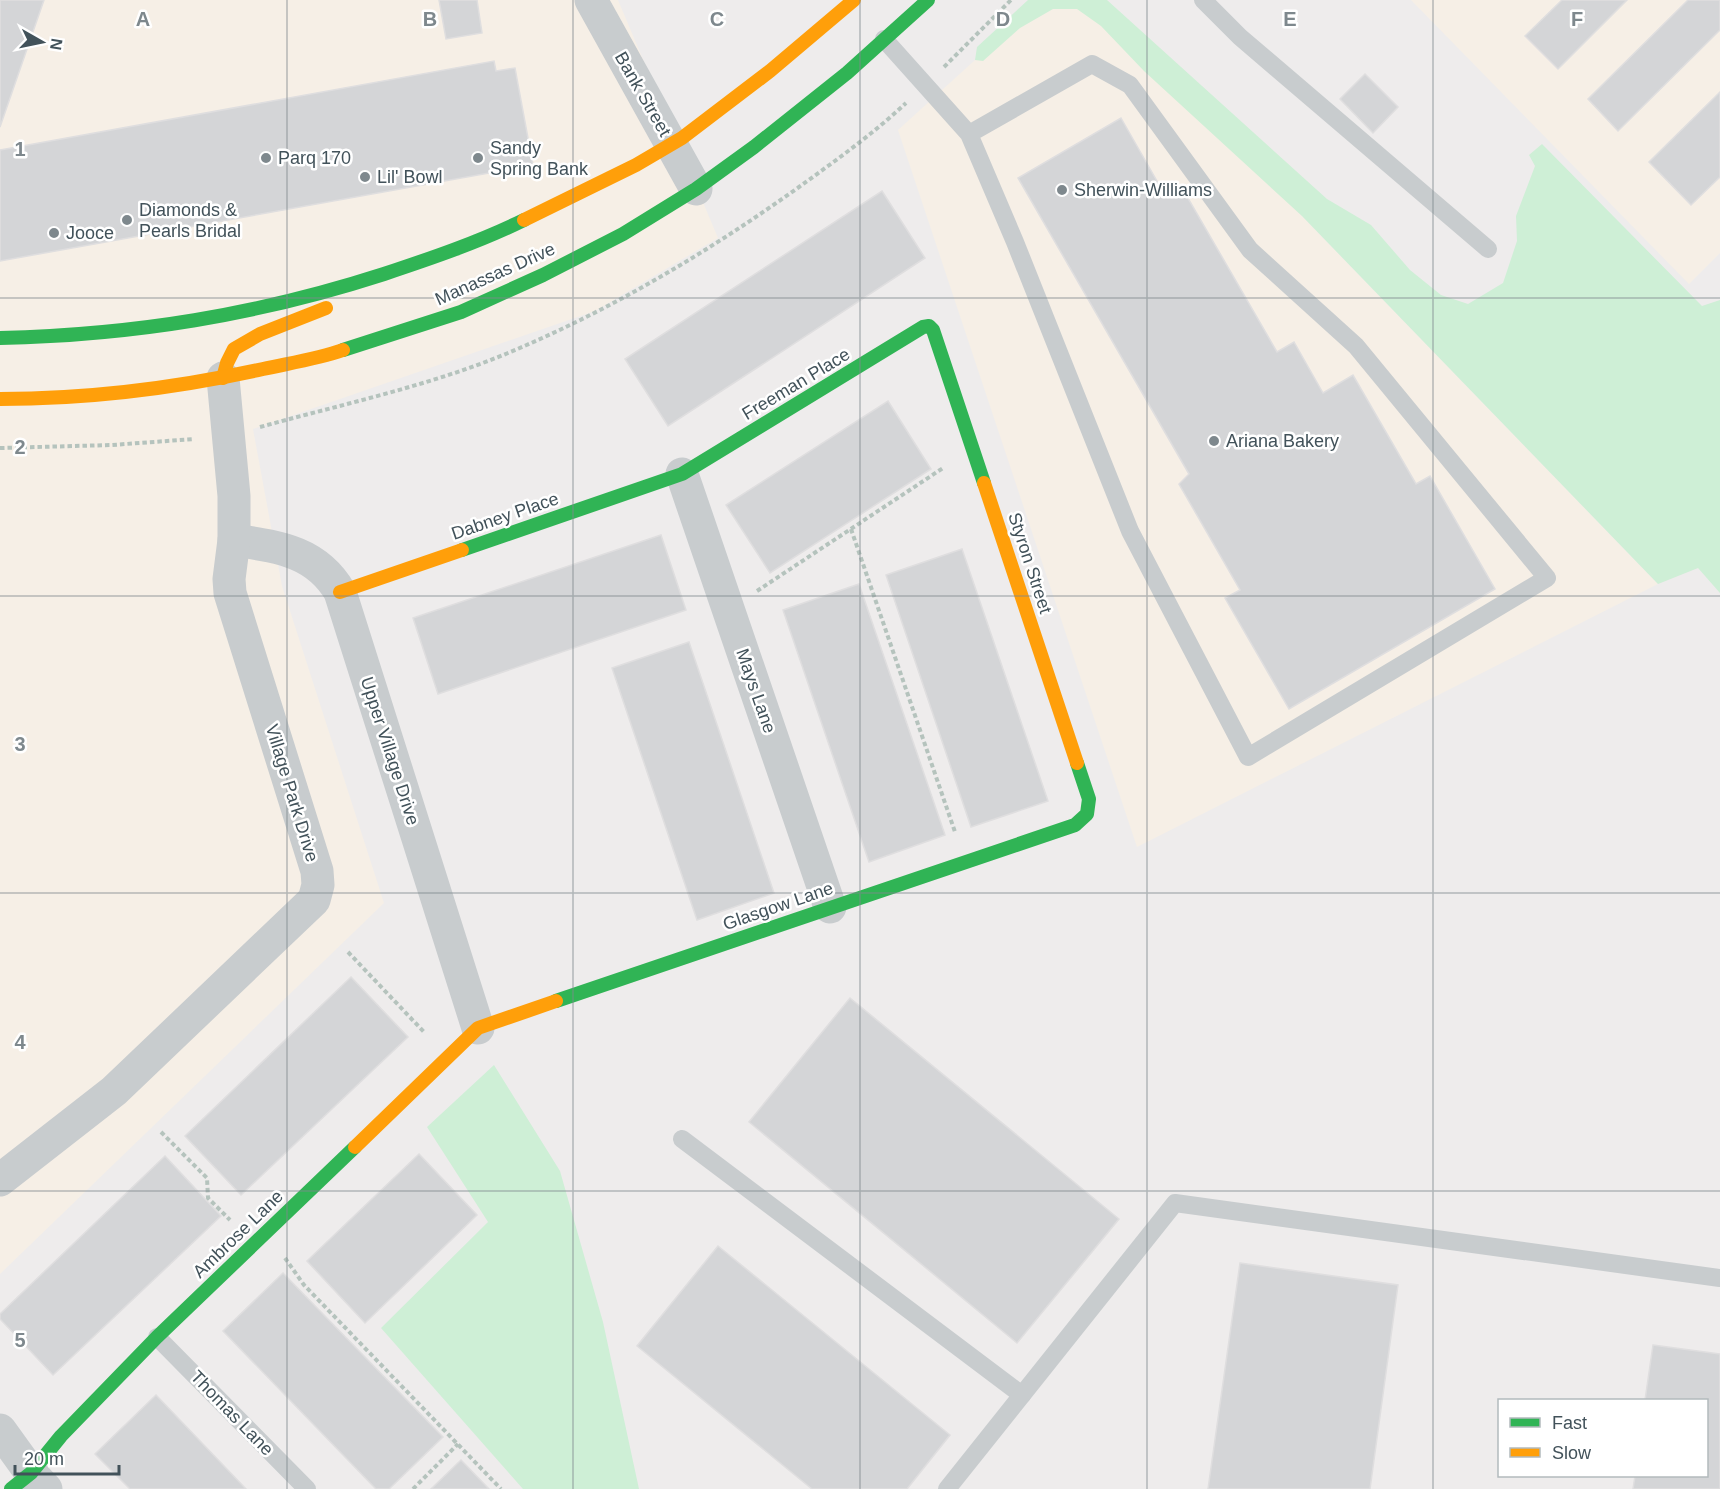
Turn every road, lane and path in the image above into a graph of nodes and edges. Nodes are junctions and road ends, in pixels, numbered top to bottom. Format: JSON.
{"nodes":[{"id":1,"x":591,"y":0,"type":"edge"},
{"id":2,"x":854,"y":0,"type":"edge"},
{"id":3,"x":928,"y":0,"type":"edge"},
{"id":4,"x":1011,"y":0,"type":"edge"},
{"id":5,"x":1203,"y":0,"type":"edge"},
{"id":6,"x":884,"y":39,"type":"junction"},
{"id":7,"x":955,"y":56,"type":"dead end"},
{"id":8,"x":902,"y":106,"type":"dead end"},
{"id":9,"x":969,"y":134,"type":"junction"},
{"id":10,"x":672,"y":144,"type":"junction"},
{"id":11,"x":696,"y":189,"type":"junction"},
{"id":12,"x":1488,"y":249,"type":"dead end"},
{"id":13,"x":381,"y":274,"type":"junction"},
{"id":14,"x":929,"y":326,"type":"joint"},
{"id":15,"x":0,"y":338,"type":"edge"},
{"id":16,"x":223,"y":378,"type":"junction"},
{"id":17,"x":0,"y":399,"type":"edge"},
{"id":18,"x":255,"y":429,"type":"dead end"},
{"id":19,"x":196,"y":439,"type":"dead end"},
{"id":20,"x":0,"y":448,"type":"edge"},
{"id":21,"x":972,"y":448,"type":"junction"},
{"id":22,"x":682,"y":474,"type":"junction"},
{"id":23,"x":851,"y":529,"type":"junction"},
{"id":24,"x":234,"y":540,"type":"junction"},
{"id":25,"x":340,"y":592,"type":"junction"},
{"id":26,"x":728,"y":610,"type":"junction"},
{"id":27,"x":1087,"y":814,"type":"joint"},
{"id":28,"x":956,"y":833,"type":"dead end"},
{"id":29,"x":830,"y":907,"type":"junction"},
{"id":30,"x":348,"y":952,"type":"dead end"},
{"id":31,"x":478,"y":1028,"type":"junction"},
{"id":32,"x":427,"y":1035,"type":"dead end"},
{"id":33,"x":161,"y":1132,"type":"dead end"},
{"id":34,"x":682,"y":1139,"type":"dead end"},
{"id":35,"x":0,"y":1180,"type":"edge"},
{"id":36,"x":232,"y":1223,"type":"dead end"},
{"id":37,"x":283,"y":1255,"type":"dead end"},
{"id":38,"x":1720,"y":1278,"type":"edge"},
{"id":39,"x":158,"y":1337,"type":"junction"},
{"id":40,"x":1022,"y":1395,"type":"junction"},
{"id":41,"x":0,"y":1430,"type":"edge"},
{"id":42,"x":458,"y":1444,"type":"junction"},
{"id":43,"x":29,"y":1484,"type":"edge"},
{"id":44,"x":307,"y":1489,"type":"edge"},
{"id":45,"x":412,"y":1489,"type":"edge"},
{"id":46,"x":501,"y":1489,"type":"edge"},
{"id":47,"x":946,"y":1489,"type":"edge"}],
"edges":[{"from":1,"to":10,"type":"street","name":"Bank Street"},
{"from":2,"to":10,"type":"street","name":"Manassas Drive"},
{"from":3,"to":6,"type":"street","name":"Manassas Drive"},
{"from":4,"to":7,"type":"path"},
{"from":5,"to":12,"type":"lane"},
{"from":6,"to":9,"type":"lane"},
{"from":6,"to":11,"type":"street","name":"Manassas Drive"},
{"from":8,"to":18,"type":"path"},
{"from":9,"to":9,"type":"lane"},
{"from":10,"to":11,"type":"street","name":"Bank Street"},
{"from":10,"to":13,"type":"street","name":"Manassas Drive"},
{"from":11,"to":16,"type":"street","name":"Manassas Drive"},
{"from":13,"to":15,"type":"street","name":"Manassas Drive"},
{"from":13,"to":16,"type":"street"},
{"from":14,"to":21,"type":"street","name":"Styron Street"},
{"from":14,"to":22,"type":"street","name":"Freeman Place"},
{"from":16,"to":17,"type":"street","name":"Manassas Drive"},
{"from":16,"to":24,"type":"street","name":"Village Park Drive"},
{"from":19,"to":20,"type":"path"},
{"from":21,"to":23,"type":"path"},
{"from":21,"to":27,"type":"street","name":"Styron Street"},
{"from":22,"to":25,"type":"street","name":"Dabney Place"},
{"from":22,"to":26,"type":"street","name":"Mays Lane"},
{"from":23,"to":26,"type":"path"},
{"from":23,"to":28,"type":"path"},
{"from":24,"to":25,"type":"street","name":"Upper Village Drive"},
{"from":24,"to":35,"type":"street","name":"Village Park Drive"},
{"from":25,"to":31,"type":"street","name":"Upper Village Drive"},
{"from":26,"to":29,"type":"street","name":"Mays Lane"},
{"from":27,"to":29,"type":"street","name":"Glasgow Lane"},
{"from":29,"to":31,"type":"street","name":"Glasgow Lane"},
{"from":30,"to":32,"type":"path"},
{"from":31,"to":39,"type":"street","name":"Ambrose Lane"},
{"from":33,"to":36,"type":"path"},
{"from":34,"to":40,"type":"lane"},
{"from":37,"to":42,"type":"path"},
{"from":38,"to":40,"type":"lane"},
{"from":39,"to":43,"type":"street","name":"Ambrose Lane"},
{"from":39,"to":44,"type":"lane","name":"Thomas Lane"},
{"from":40,"to":47,"type":"lane"},
{"from":41,"to":43,"type":"street"},
{"from":42,"to":45,"type":"path"},
{"from":42,"to":46,"type":"path"}]}
